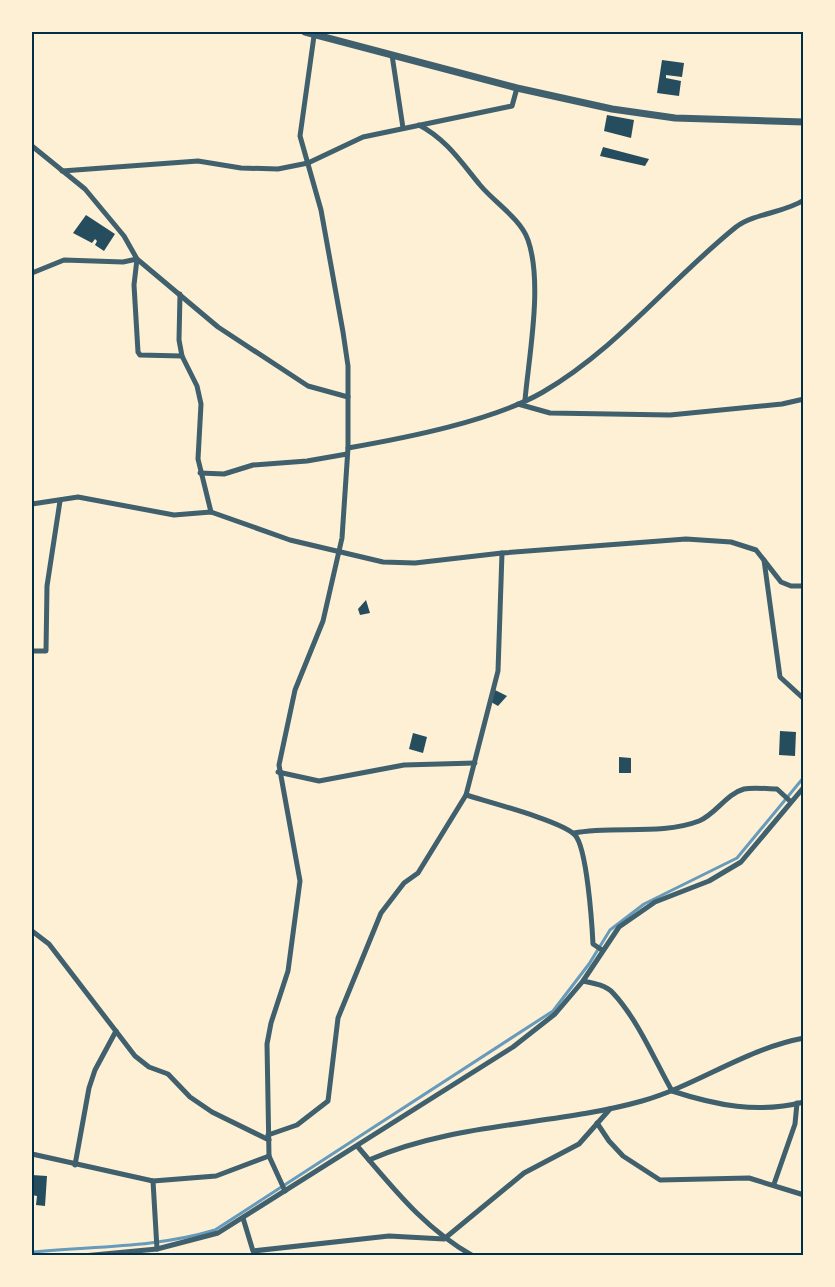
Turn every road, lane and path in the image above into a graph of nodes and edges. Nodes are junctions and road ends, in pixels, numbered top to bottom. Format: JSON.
{"nodes":[{"id":1,"x":309,"y":33,"type":"edge"},
{"id":2,"x":392,"y":55,"type":"junction"},
{"id":3,"x":517,"y":88,"type":"junction"},
{"id":4,"x":804,"y":122,"type":"edge"},
{"id":5,"x":419,"y":125,"type":"junction"},
{"id":6,"x":403,"y":128,"type":"junction"},
{"id":7,"x":32,"y":146,"type":"edge"},
{"id":8,"x":308,"y":163,"type":"junction"},
{"id":9,"x":62,"y":171,"type":"junction"},
{"id":10,"x":804,"y":200,"type":"edge"},
{"id":11,"x":137,"y":259,"type":"junction"},
{"id":12,"x":32,"y":273,"type":"edge"},
{"id":13,"x":180,"y":294,"type":"junction"},
{"id":14,"x":182,"y":356,"type":"junction"},
{"id":15,"x":348,"y":397,"type":"junction"},
{"id":16,"x":804,"y":399,"type":"edge"},
{"id":17,"x":525,"y":400,"type":"junction"},
{"id":18,"x":518,"y":404,"type":"junction"},
{"id":19,"x":348,"y":451,"type":"junction"},
{"id":20,"x":200,"y":473,"type":"junction"},
{"id":21,"x":60,"y":501,"type":"junction"},
{"id":22,"x":32,"y":504,"type":"edge"},
{"id":23,"x":211,"y":512,"type":"junction"},
{"id":24,"x":339,"y":552,"type":"junction"},
{"id":25,"x":502,"y":553,"type":"junction"},
{"id":26,"x":763,"y":558,"type":"junction"},
{"id":27,"x":804,"y":586,"type":"edge"},
{"id":28,"x":32,"y":651,"type":"edge"},
{"id":29,"x":804,"y":699,"type":"edge"},
{"id":30,"x":475,"y":763,"type":"junction"},
{"id":31,"x":278,"y":772,"type":"junction"},
{"id":32,"x":804,"y":787,"type":"edge"},
{"id":33,"x":466,"y":795,"type":"junction"},
{"id":34,"x":790,"y":801,"type":"junction"},
{"id":35,"x":574,"y":833,"type":"junction"},
{"id":36,"x":32,"y":931,"type":"edge"},
{"id":37,"x":602,"y":950,"type":"junction"},
{"id":38,"x":583,"y":981,"type":"junction"},
{"id":39,"x":116,"y":1031,"type":"junction"},
{"id":40,"x":804,"y":1038,"type":"edge"},
{"id":41,"x":672,"y":1091,"type":"junction"},
{"id":42,"x":800,"y":1103,"type":"edge"},
{"id":43,"x":611,"y":1108,"type":"junction"},
{"id":44,"x":597,"y":1123,"type":"junction"},
{"id":45,"x":268,"y":1137,"type":"junction"},
{"id":46,"x":358,"y":1147,"type":"junction"},
{"id":47,"x":32,"y":1154,"type":"edge"},
{"id":48,"x":269,"y":1156,"type":"junction"},
{"id":49,"x":369,"y":1160,"type":"junction"},
{"id":50,"x":75,"y":1165,"type":"junction"},
{"id":51,"x":153,"y":1181,"type":"junction"},
{"id":52,"x":774,"y":1184,"type":"junction"},
{"id":53,"x":285,"y":1191,"type":"junction"},
{"id":54,"x":804,"y":1195,"type":"edge"},
{"id":55,"x":243,"y":1218,"type":"junction"},
{"id":56,"x":444,"y":1239,"type":"junction"},
{"id":57,"x":296,"y":1246,"type":"junction"},
{"id":58,"x":157,"y":1249,"type":"junction"},
{"id":59,"x":83,"y":1256,"type":"edge"},
{"id":60,"x":297,"y":1256,"type":"edge"},
{"id":61,"x":473,"y":1256,"type":"edge"}],
"edges":[{"from":1,"to":2,"type":"street"},
{"from":1,"to":8,"type":"street"},
{"from":2,"to":3,"type":"street"},
{"from":2,"to":6,"type":"street"},
{"from":3,"to":4,"type":"street"},
{"from":3,"to":5,"type":"street"},
{"from":5,"to":6,"type":"street"},
{"from":5,"to":17,"type":"street"},
{"from":6,"to":8,"type":"street"},
{"from":7,"to":9,"type":"street"},
{"from":8,"to":9,"type":"street"},
{"from":8,"to":15,"type":"street"},
{"from":9,"to":11,"type":"street"},
{"from":10,"to":17,"type":"street"},
{"from":11,"to":12,"type":"street"},
{"from":11,"to":13,"type":"street"},
{"from":11,"to":14,"type":"street"},
{"from":13,"to":14,"type":"street"},
{"from":13,"to":15,"type":"street"},
{"from":14,"to":20,"type":"street"},
{"from":15,"to":19,"type":"street"},
{"from":16,"to":18,"type":"street"},
{"from":17,"to":18,"type":"street"},
{"from":18,"to":19,"type":"street"},
{"from":19,"to":20,"type":"street"},
{"from":19,"to":24,"type":"street"},
{"from":20,"to":23,"type":"street"},
{"from":21,"to":22,"type":"street"},
{"from":21,"to":23,"type":"street"},
{"from":21,"to":28,"type":"street"},
{"from":23,"to":24,"type":"street"},
{"from":24,"to":25,"type":"street"},
{"from":24,"to":31,"type":"street"},
{"from":25,"to":26,"type":"street"},
{"from":25,"to":30,"type":"street"},
{"from":26,"to":27,"type":"street"},
{"from":26,"to":29,"type":"street"},
{"from":30,"to":31,"type":"street"},
{"from":30,"to":33,"type":"street"},
{"from":31,"to":45,"type":"street"},
{"from":32,"to":34,"type":"street"},
{"from":33,"to":35,"type":"street"},
{"from":33,"to":45,"type":"street"},
{"from":34,"to":35,"type":"street"},
{"from":34,"to":37,"type":"street"},
{"from":35,"to":37,"type":"street"},
{"from":36,"to":39,"type":"street"},
{"from":37,"to":38,"type":"street"},
{"from":38,"to":41,"type":"street"},
{"from":38,"to":46,"type":"street"},
{"from":39,"to":45,"type":"street"},
{"from":39,"to":50,"type":"street"},
{"from":40,"to":41,"type":"street"},
{"from":41,"to":42,"type":"street"},
{"from":41,"to":43,"type":"street"},
{"from":42,"to":52,"type":"street"},
{"from":43,"to":44,"type":"street"},
{"from":43,"to":49,"type":"street"},
{"from":44,"to":52,"type":"street"},
{"from":44,"to":56,"type":"street"},
{"from":45,"to":48,"type":"street"},
{"from":46,"to":49,"type":"street"},
{"from":46,"to":53,"type":"street"},
{"from":47,"to":50,"type":"street"},
{"from":48,"to":51,"type":"street"},
{"from":48,"to":53,"type":"street"},
{"from":49,"to":56,"type":"street"},
{"from":50,"to":51,"type":"street"},
{"from":51,"to":58,"type":"street"},
{"from":52,"to":54,"type":"street"},
{"from":53,"to":55,"type":"street"},
{"from":55,"to":57,"type":"street"},
{"from":55,"to":58,"type":"street"},
{"from":56,"to":57,"type":"street"},
{"from":56,"to":61,"type":"street"},
{"from":57,"to":60,"type":"street"},
{"from":58,"to":59,"type":"street"}]}
